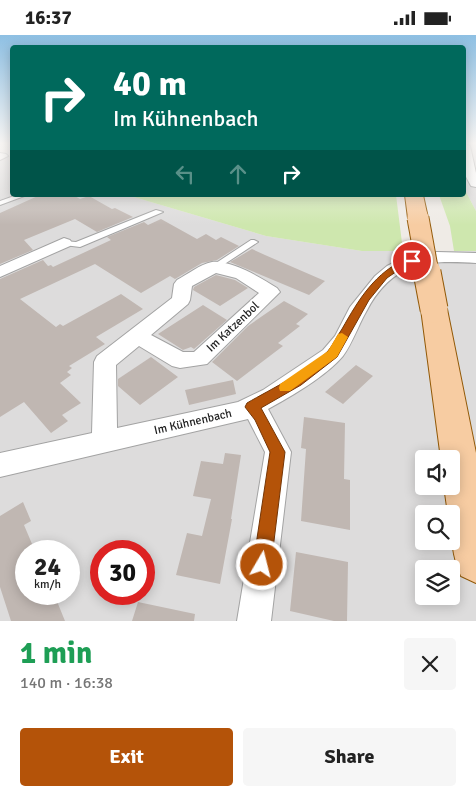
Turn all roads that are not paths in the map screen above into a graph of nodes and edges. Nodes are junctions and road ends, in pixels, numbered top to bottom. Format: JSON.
{"nodes":[{"id":1,"x":469,"y":170,"type":"edge"},
{"id":2,"x":476,"y":183,"type":"edge"},
{"id":3,"x":18,"y":197,"type":"edge"},
{"id":4,"x":414,"y":197,"type":"edge"},
{"id":5,"x":0,"y":203,"type":"edge"},
{"id":6,"x":159,"y":212,"type":"dead end"},
{"id":7,"x":254,"y":242,"type":"dead end"},
{"id":8,"x":64,"y":243,"type":"joint"},
{"id":9,"x":476,"y":258,"type":"edge"},
{"id":10,"x":214,"y":267,"type":"junction"},
{"id":11,"x":0,"y":273,"type":"edge"},
{"id":12,"x":136,"y":335,"type":"junction"},
{"id":13,"x":252,"y":407,"type":"junction"},
{"id":14,"x":105,"y":442,"type":"junction"},
{"id":15,"x":0,"y":465,"type":"edge"},
{"id":16,"x":476,"y":561,"type":"edge"},
{"id":17,"x":254,"y":621,"type":"edge"}],
"edges":[{"from":1,"to":2,"type":"street"},
{"from":3,"to":5,"type":"lane"},
{"from":4,"to":16,"type":"main road","bridge":true},
{"from":6,"to":8,"type":"lane"},
{"from":7,"to":10,"type":"lane"},
{"from":8,"to":11,"type":"street"},
{"from":9,"to":13,"type":"street","name":"Im Kühnenbach"},
{"from":10,"to":12,"type":"street"},
{"from":10,"to":12,"type":"street","name":"Im Katzenbol"},
{"from":12,"to":14,"type":"street"},
{"from":13,"to":14,"type":"street","name":"Im Kühnenbach"},
{"from":13,"to":17,"type":"street"},
{"from":14,"to":15,"type":"street","name":"Im Kühnenbach"}]}
